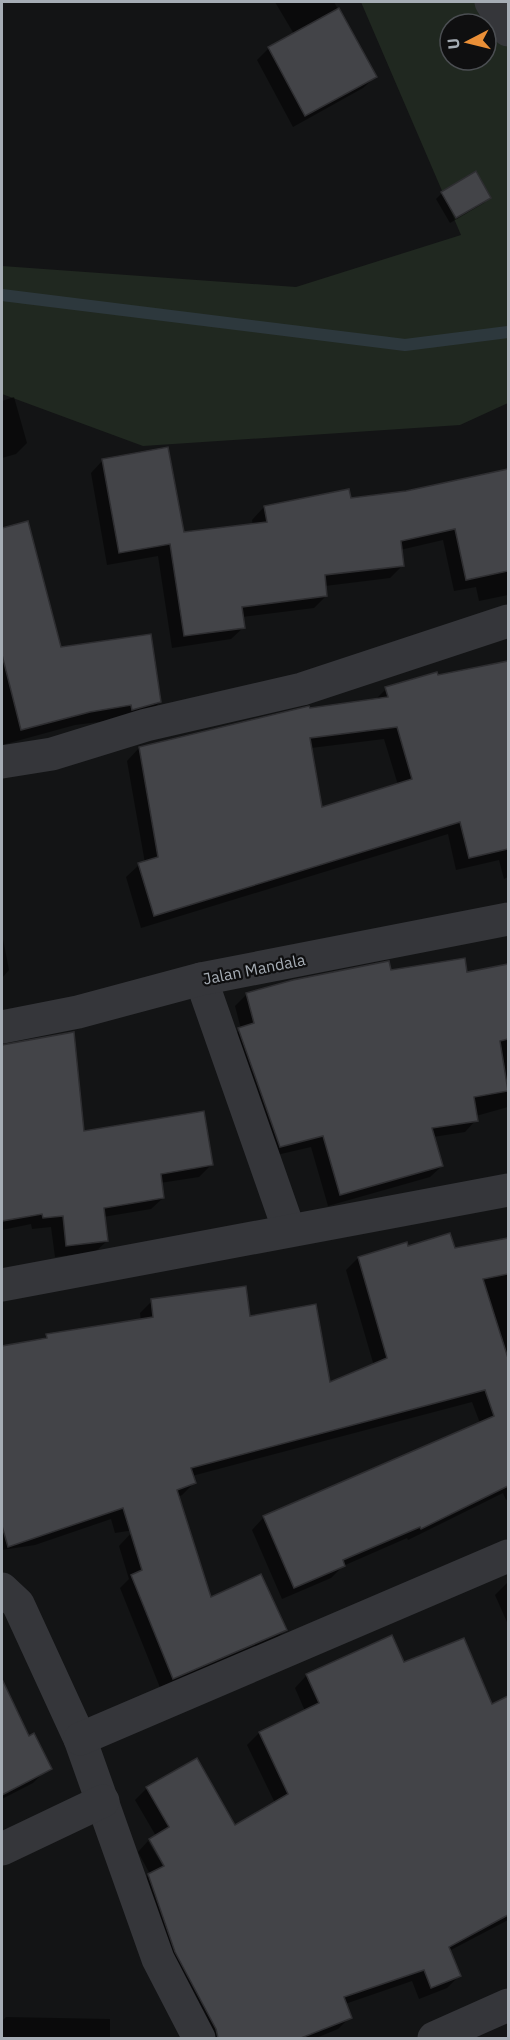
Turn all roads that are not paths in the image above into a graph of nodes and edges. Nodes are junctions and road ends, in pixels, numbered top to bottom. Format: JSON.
{"nodes":[{"id":1,"x":490,"y":2,"type":"edge"},
{"id":2,"x":508,"y":30,"type":"edge"},
{"id":3,"x":508,"y":621,"type":"edge"},
{"id":4,"x":2,"y":762,"type":"edge"},
{"id":5,"x":508,"y":919,"type":"edge"},
{"id":6,"x":201,"y":979,"type":"junction"},
{"id":7,"x":2,"y":1027,"type":"edge"},
{"id":8,"x":508,"y":1190,"type":"edge"},
{"id":9,"x":289,"y":1230,"type":"junction"},
{"id":10,"x":2,"y":1285,"type":"edge"},
{"id":11,"x":508,"y":1556,"type":"edge"},
{"id":12,"x":2,"y":1589,"type":"edge"},
{"id":13,"x":80,"y":1739,"type":"junction"},
{"id":14,"x":103,"y":1801,"type":"junction"},
{"id":15,"x":2,"y":1849,"type":"edge"},
{"id":16,"x":508,"y":2005,"type":"edge"},
{"id":17,"x":199,"y":2038,"type":"edge"},
{"id":18,"x":434,"y":2038,"type":"edge"}],
"edges":[{"from":1,"to":2,"type":"street"},
{"from":3,"to":4,"type":"street"},
{"from":5,"to":6,"type":"street","name":"Jalan Mandala"},
{"from":6,"to":7,"type":"street","name":"Jalan Mandala"},
{"from":6,"to":9,"type":"street"},
{"from":8,"to":9,"type":"street"},
{"from":9,"to":10,"type":"street"},
{"from":11,"to":13,"type":"street"},
{"from":12,"to":13,"type":"street"},
{"from":13,"to":14,"type":"street"},
{"from":14,"to":15,"type":"street"},
{"from":14,"to":17,"type":"street"},
{"from":16,"to":18,"type":"street"}]}
